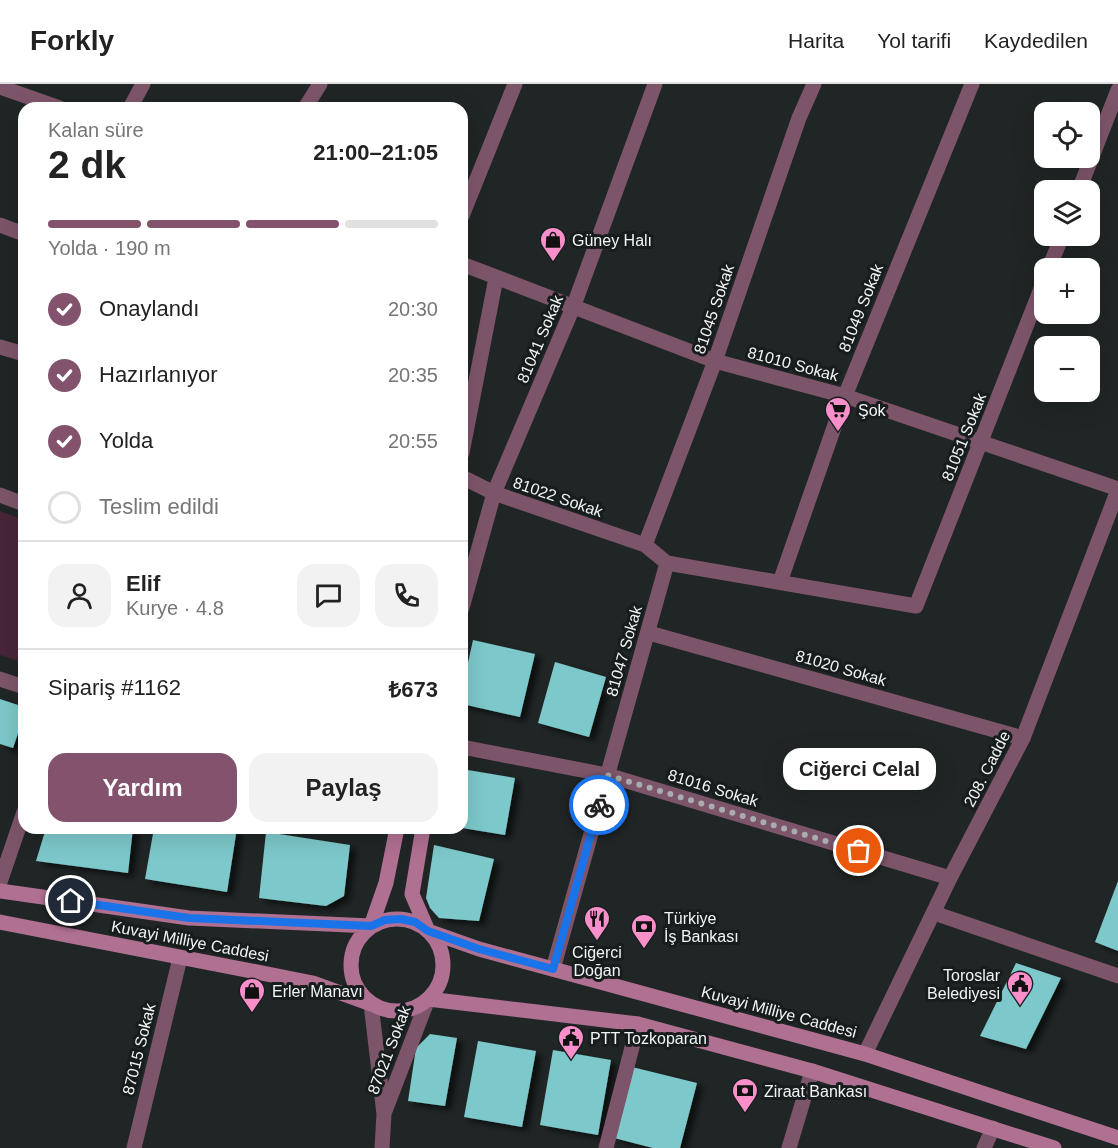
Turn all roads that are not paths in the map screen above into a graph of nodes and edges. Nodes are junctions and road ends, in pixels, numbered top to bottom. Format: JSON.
{"nodes":[{"id":1,"x":144,"y":84,"type":"edge"},
{"id":2,"x":320,"y":84,"type":"edge"},
{"id":3,"x":515,"y":84,"type":"edge"},
{"id":4,"x":655,"y":84,"type":"edge"},
{"id":5,"x":814,"y":84,"type":"edge"},
{"id":6,"x":972,"y":84,"type":"edge"},
{"id":7,"x":0,"y":87,"type":"edge"},
{"id":8,"x":1118,"y":90,"type":"edge"},
{"id":9,"x":43,"y":102,"type":"edge"},
{"id":10,"x":134,"y":102,"type":"edge"},
{"id":11,"x":310,"y":102,"type":"edge"},
{"id":12,"x":1083,"y":180,"type":"edge"},
{"id":13,"x":468,"y":201,"type":"edge"},
{"id":14,"x":0,"y":225,"type":"edge"},
{"id":15,"x":18,"y":232,"type":"edge"},
{"id":16,"x":468,"y":266,"type":"edge"},
{"id":17,"x":496,"y":278,"type":"junction"},
{"id":18,"x":574,"y":305,"type":"junction"},
{"id":19,"x":1034,"y":307,"type":"edge"},
{"id":20,"x":0,"y":347,"type":"edge"},
{"id":21,"x":18,"y":352,"type":"edge"},
{"id":22,"x":715,"y":361,"type":"junction"},
{"id":23,"x":845,"y":396,"type":"junction"},
{"id":24,"x":468,"y":422,"type":"edge"},
{"id":25,"x":981,"y":443,"type":"junction"},
{"id":26,"x":468,"y":480,"type":"edge"},
{"id":27,"x":1118,"y":489,"type":"edge"},
{"id":28,"x":494,"y":494,"type":"junction"},
{"id":29,"x":0,"y":495,"type":"edge"},
{"id":30,"x":18,"y":502,"type":"edge"},
{"id":31,"x":645,"y":545,"type":"junction"},
{"id":32,"x":667,"y":563,"type":"junction"},
{"id":33,"x":780,"y":582,"type":"junction"},
{"id":34,"x":468,"y":587,"type":"edge"},
{"id":35,"x":649,"y":633,"type":"junction"},
{"id":36,"x":0,"y":679,"type":"edge"},
{"id":37,"x":18,"y":685,"type":"edge"},
{"id":38,"x":1023,"y":738,"type":"junction"},
{"id":39,"x":468,"y":748,"type":"edge"},
{"id":40,"x":607,"y":775,"type":"junction"},
{"id":41,"x":18,"y":830,"type":"edge"},
{"id":42,"x":396,"y":834,"type":"edge"},
{"id":43,"x":422,"y":834,"type":"edge"},
{"id":44,"x":950,"y":878,"type":"junction"},
{"id":45,"x":0,"y":882,"type":"edge"},
{"id":46,"x":0,"y":891,"type":"edge"},
{"id":47,"x":934,"y":913,"type":"junction"},
{"id":48,"x":0,"y":922,"type":"edge"},
{"id":49,"x":371,"y":926,"type":"junction"},
{"id":50,"x":428,"y":931,"type":"junction"},
{"id":51,"x":180,"y":958,"type":"junction"},
{"id":52,"x":553,"y":969,"type":"junction"},
{"id":53,"x":1118,"y":976,"type":"edge"},
{"id":54,"x":428,"y":999,"type":"junction"},
{"id":55,"x":371,"y":1004,"type":"junction"},
{"id":56,"x":638,"y":1024,"type":"junction"},
{"id":57,"x":865,"y":1054,"type":"junction"},
{"id":58,"x":812,"y":1071,"type":"junction"},
{"id":59,"x":384,"y":1114,"type":"junction"},
{"id":60,"x":993,"y":1128,"type":"junction"},
{"id":61,"x":1118,"y":1138,"type":"edge"},
{"id":62,"x":134,"y":1148,"type":"edge"},
{"id":63,"x":382,"y":1148,"type":"edge"},
{"id":64,"x":606,"y":1148,"type":"edge"},
{"id":65,"x":789,"y":1148,"type":"edge"},
{"id":66,"x":984,"y":1148,"type":"edge"},
{"id":67,"x":1054,"y":1148,"type":"edge"}],
"edges":[{"from":1,"to":10,"type":"street"},
{"from":2,"to":11,"type":"street"},
{"from":3,"to":13,"type":"street"},
{"from":4,"to":18,"type":"street","name":"81041 Sokak"},
{"from":5,"to":22,"type":"street","name":"81045 Sokak"},
{"from":6,"to":23,"type":"street","name":"81049 Sokak"},
{"from":7,"to":9,"type":"street"},
{"from":8,"to":12,"type":"street"},
{"from":14,"to":15,"type":"street"},
{"from":16,"to":17,"type":"street","name":"81010 Sokak"},
{"from":17,"to":18,"type":"street","name":"81010 Sokak"},
{"from":17,"to":24,"type":"street"},
{"from":18,"to":22,"type":"street","name":"81010 Sokak"},
{"from":18,"to":28,"type":"street","name":"81041 Sokak"},
{"from":19,"to":25,"type":"street","name":"81051 Sokak"},
{"from":20,"to":21,"type":"street"},
{"from":22,"to":23,"type":"street","name":"81010 Sokak"},
{"from":22,"to":31,"type":"street","name":"81045 Sokak"},
{"from":23,"to":25,"type":"street","name":"81010 Sokak"},
{"from":23,"to":33,"type":"street","name":"81049 Sokak"},
{"from":25,"to":27,"type":"street","name":"81010 Sokak"},
{"from":25,"to":33,"type":"street","name":"81051 Sokak"},
{"from":26,"to":28,"type":"street","name":"81022 Sokak"},
{"from":27,"to":38,"type":"street","name":"208. Cadde"},
{"from":28,"to":31,"type":"street","name":"81022 Sokak"},
{"from":28,"to":34,"type":"street","name":"81041 Sokak"},
{"from":29,"to":30,"type":"street"},
{"from":31,"to":32,"type":"street"},
{"from":32,"to":33,"type":"street"},
{"from":32,"to":35,"type":"street","name":"81047 Sokak"},
{"from":35,"to":38,"type":"street","name":"81020 Sokak"},
{"from":35,"to":40,"type":"street","name":"81047 Sokak"},
{"from":36,"to":37,"type":"street"},
{"from":38,"to":44,"type":"street","name":"208. Cadde"},
{"from":39,"to":40,"type":"street","name":"81016 Sokak"},
{"from":40,"to":44,"type":"street","name":"81016 Sokak"},
{"from":40,"to":52,"type":"street","name":"81047 Sokak"},
{"from":41,"to":45,"type":"street"},
{"from":42,"to":49,"type":"main road"},
{"from":43,"to":50,"type":"main road"},
{"from":44,"to":47,"type":"street","name":"208. Cadde"},
{"from":46,"to":49,"type":"main road","name":"Kuvayi Milliye Caddesi"},
{"from":47,"to":53,"type":"street"},
{"from":47,"to":57,"type":"street","name":"208. Cadde"},
{"from":48,"to":51,"type":"main road","name":"Kuvayi Milliye Caddesi"},
{"from":49,"to":50,"type":"main road"},
{"from":49,"to":55,"type":"main road"},
{"from":50,"to":52,"type":"main road","name":"Kuvayi Milliye Caddesi"},
{"from":50,"to":54,"type":"main road"},
{"from":51,"to":55,"type":"main road","name":"Kuvayi Milliye Caddesi"},
{"from":51,"to":62,"type":"street","name":"87015 Sokak"},
{"from":52,"to":57,"type":"main road","name":"Kuvayi Milliye Caddesi"},
{"from":54,"to":55,"type":"main road"},
{"from":54,"to":56,"type":"main road"},
{"from":54,"to":59,"type":"street","name":"87021 Sokak"},
{"from":55,"to":59,"type":"street","name":"87021 Sokak"},
{"from":56,"to":58,"type":"main road"},
{"from":56,"to":64,"type":"street"},
{"from":57,"to":61,"type":"main road","name":"Kuvayi Milliye Caddesi"},
{"from":58,"to":60,"type":"main road"},
{"from":58,"to":65,"type":"street"},
{"from":59,"to":63,"type":"street","name":"87021 Sokak"},
{"from":60,"to":66,"type":"street"},
{"from":60,"to":67,"type":"main road"}]}
